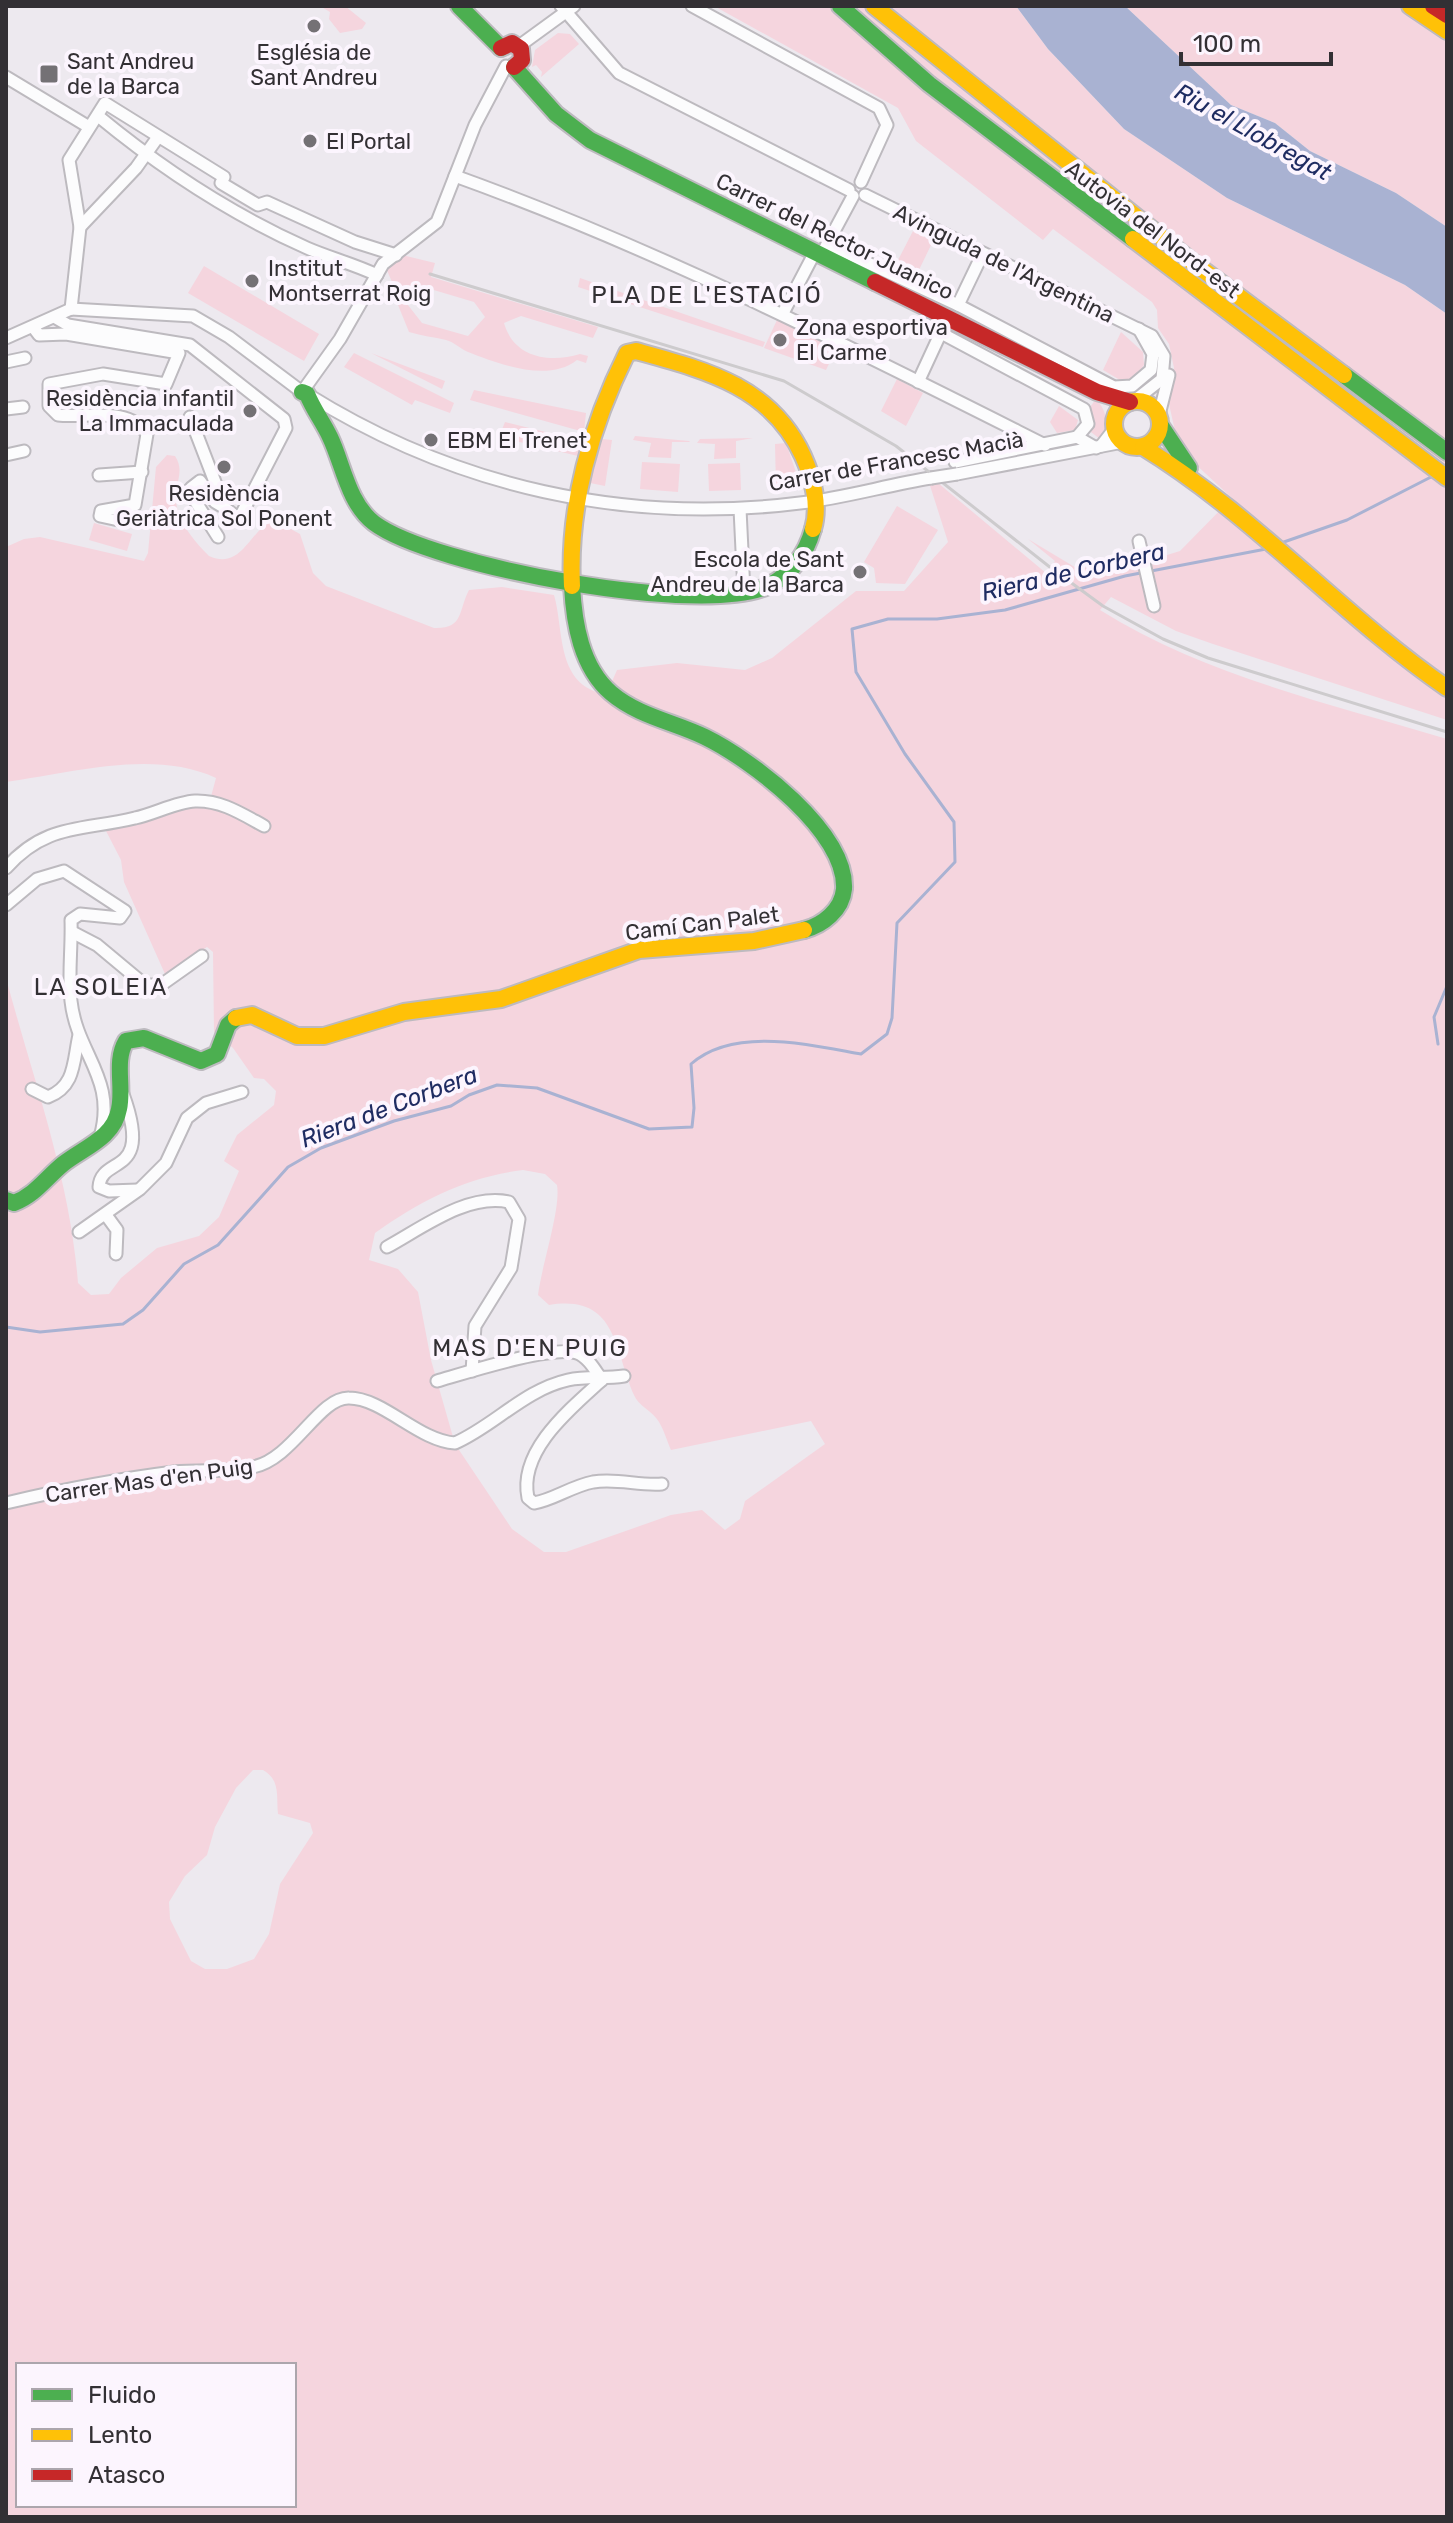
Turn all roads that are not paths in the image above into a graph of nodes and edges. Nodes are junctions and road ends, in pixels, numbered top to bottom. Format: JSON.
{"nodes":[{"id":1,"x":459,"y":6,"type":"edge"},
{"id":2,"x":692,"y":6,"type":"edge"},
{"id":3,"x":840,"y":6,"type":"edge"},
{"id":4,"x":874,"y":6,"type":"edge"},
{"id":5,"x":1410,"y":6,"type":"edge"},
{"id":6,"x":1433,"y":6,"type":"edge"},
{"id":7,"x":567,"y":8,"type":"edge"},
{"id":8,"x":1447,"y":15,"type":"edge"},
{"id":9,"x":1447,"y":31,"type":"edge"},
{"id":10,"x":519,"y":46,"type":"junction"},
{"id":11,"x":501,"y":48,"type":"junction"},
{"id":12,"x":510,"y":67,"type":"junction"},
{"id":13,"x":6,"y":77,"type":"edge"},
{"id":14,"x":98,"y":116,"type":"junction"},
{"id":15,"x":89,"y":127,"type":"junction"},
{"id":16,"x":158,"y":137,"type":"junction"},
{"id":17,"x":147,"y":155,"type":"junction"},
{"id":18,"x":455,"y":176,"type":"junction"},
{"id":19,"x":856,"y":194,"type":"junction"},
{"id":20,"x":83,"y":221,"type":"junction"},
{"id":21,"x":351,"y":240,"type":"junction"},
{"id":22,"x":821,"y":250,"type":"junction"},
{"id":23,"x":396,"y":255,"type":"junction"},
{"id":24,"x":982,"y":255,"type":"junction"},
{"id":25,"x":343,"y":262,"type":"junction"},
{"id":26,"x":377,"y":275,"type":"junction"},
{"id":27,"x":71,"y":309,"type":"junction"},
{"id":28,"x":953,"y":311,"type":"junction"},
{"id":29,"x":783,"y":313,"type":"junction"},
{"id":30,"x":56,"y":318,"type":"junction"},
{"id":31,"x":33,"y":327,"type":"junction"},
{"id":32,"x":1142,"y":332,"type":"junction"},
{"id":33,"x":941,"y":333,"type":"junction"},
{"id":34,"x":6,"y":338,"type":"edge"},
{"id":35,"x":25,"y":358,"type":"dead end"},
{"id":36,"x":6,"y":362,"type":"edge"},
{"id":37,"x":918,"y":382,"type":"junction"},
{"id":38,"x":1097,"y":392,"type":"junction"},
{"id":39,"x":305,"y":393,"type":"junction"},
{"id":40,"x":1132,"y":402,"type":"junction"},
{"id":41,"x":23,"y":407,"type":"dead end"},
{"id":42,"x":6,"y":409,"type":"edge"},
{"id":43,"x":336,"y":411,"type":"junction"},
{"id":44,"x":190,"y":417,"type":"dead end"},
{"id":45,"x":1160,"y":421,"type":"junction"},
{"id":46,"x":327,"y":431,"type":"junction"},
{"id":47,"x":1118,"y":431,"type":"junction"},
{"id":48,"x":1077,"y":437,"type":"junction"},
{"id":49,"x":1045,"y":445,"type":"junction"},
{"id":50,"x":1098,"y":447,"type":"junction"},
{"id":51,"x":1143,"y":447,"type":"junction"},
{"id":52,"x":1445,"y":450,"type":"edge"},
{"id":53,"x":24,"y":451,"type":"dead end"},
{"id":54,"x":6,"y":455,"type":"edge"},
{"id":55,"x":956,"y":468,"type":"junction"},
{"id":56,"x":142,"y":472,"type":"junction"},
{"id":57,"x":99,"y":475,"type":"dead end"},
{"id":58,"x":1447,"y":478,"type":"edge"},
{"id":59,"x":1198,"y":480,"type":"junction"},
{"id":60,"x":579,"y":501,"type":"junction"},
{"id":61,"x":817,"y":501,"type":"junction"},
{"id":62,"x":225,"y":508,"type":"junction"},
{"id":63,"x":740,"y":509,"type":"junction"},
{"id":64,"x":123,"y":521,"type":"dead end"},
{"id":65,"x":218,"y":537,"type":"dead end"},
{"id":66,"x":1139,"y":541,"type":"dead end"},
{"id":67,"x":573,"y":582,"type":"junction"},
{"id":68,"x":744,"y":592,"type":"junction"},
{"id":69,"x":1154,"y":606,"type":"dead end"},
{"id":70,"x":1447,"y":688,"type":"edge"},
{"id":71,"x":264,"y":826,"type":"dead end"},
{"id":72,"x":6,"y":868,"type":"edge"},
{"id":73,"x":6,"y":905,"type":"edge"},
{"id":74,"x":72,"y":932,"type":"junction"},
{"id":75,"x":202,"y":956,"type":"dead end"},
{"id":76,"x":79,"y":1035,"type":"junction"},
{"id":77,"x":32,"y":1089,"type":"dead end"},
{"id":78,"x":242,"y":1092,"type":"dead end"},
{"id":79,"x":123,"y":1094,"type":"junction"},
{"id":80,"x":99,"y":1139,"type":"junction"},
{"id":81,"x":140,"y":1189,"type":"junction"},
{"id":82,"x":6,"y":1200,"type":"edge"},
{"id":83,"x":106,"y":1215,"type":"junction"},
{"id":84,"x":79,"y":1232,"type":"dead end"},
{"id":85,"x":387,"y":1247,"type":"dead end"},
{"id":86,"x":116,"y":1254,"type":"dead end"},
{"id":87,"x":472,"y":1371,"type":"junction"},
{"id":88,"x":624,"y":1376,"type":"dead end"},
{"id":89,"x":602,"y":1380,"type":"junction"},
{"id":90,"x":437,"y":1381,"type":"dead end"},
{"id":91,"x":662,"y":1484,"type":"dead end"},
{"id":92,"x":6,"y":1503,"type":"edge"}],
"edges":[{"from":1,"to":11,"type":"main road"},
{"from":2,"to":19,"type":"street"},
{"from":3,"to":58,"type":"main road","name":"Autovia del Nord-est"},
{"from":4,"to":52,"type":"main road","name":"Autovia del Nord-est"},
{"from":5,"to":9,"type":"main road"},
{"from":6,"to":8,"type":"main road"},
{"from":7,"to":10,"type":"street"},
{"from":7,"to":19,"type":"street","name":"Avinguda de l'Argentina"},
{"from":10,"to":11,"type":"main road"},
{"from":10,"to":12,"type":"main road"},
{"from":11,"to":12,"type":"main road"},
{"from":12,"to":18,"type":"street"},
{"from":12,"to":22,"type":"main road","name":"Carrer del Rector Juanico"},
{"from":13,"to":15,"type":"street"},
{"from":14,"to":15,"type":"street"},
{"from":14,"to":16,"type":"street"},
{"from":14,"to":17,"type":"street"},
{"from":15,"to":20,"type":"street"},
{"from":16,"to":17,"type":"street"},
{"from":16,"to":21,"type":"street"},
{"from":17,"to":20,"type":"street"},
{"from":17,"to":25,"type":"street"},
{"from":18,"to":23,"type":"street"},
{"from":18,"to":29,"type":"street"},
{"from":19,"to":22,"type":"street"},
{"from":19,"to":24,"type":"street","name":"Avinguda de l'Argentina"},
{"from":20,"to":27,"type":"street"},
{"from":21,"to":23,"type":"street"},
{"from":21,"to":25,"type":"street"},
{"from":22,"to":28,"type":"main road","name":"Carrer del Rector Juanico"},
{"from":22,"to":29,"type":"street"},
{"from":23,"to":26,"type":"street"},
{"from":24,"to":28,"type":"street"},
{"from":24,"to":32,"type":"street","name":"Avinguda de l'Argentina"},
{"from":25,"to":26,"type":"street"},
{"from":26,"to":39,"type":"street"},
{"from":27,"to":30,"type":"street"},
{"from":27,"to":39,"type":"street","name":"Carrer de Francesc Macià"},
{"from":28,"to":32,"type":"street","name":"Carrer del Rector Juanico"},
{"from":28,"to":33,"type":"street"},
{"from":28,"to":38,"type":"main road","name":"Carrer del Rector Juanico"},
{"from":29,"to":37,"type":"street"},
{"from":30,"to":31,"type":"street"},
{"from":30,"to":62,"type":"street"},
{"from":31,"to":34,"type":"street"},
{"from":31,"to":56,"type":"street"},
{"from":32,"to":40,"type":"street"},
{"from":32,"to":45,"type":"street","name":"Avinguda de l'Argentina"},
{"from":33,"to":37,"type":"street"},
{"from":33,"to":48,"type":"street","name":"Carrer del Rector Juanico"},
{"from":35,"to":36,"type":"street"},
{"from":37,"to":49,"type":"street"},
{"from":38,"to":40,"type":"main road","name":"Carrer del Rector Juanico"},
{"from":38,"to":47,"type":"main road"},
{"from":39,"to":43,"type":"street","name":"Carrer de Francesc Macià"},
{"from":39,"to":46,"type":"main road"},
{"from":40,"to":45,"type":"main road"},
{"from":40,"to":47,"type":"main road"},
{"from":41,"to":42,"type":"street"},
{"from":43,"to":46,"type":"street"},
{"from":43,"to":60,"type":"street","name":"Carrer de Francesc Macià"},
{"from":44,"to":62,"type":"street"},
{"from":45,"to":51,"type":"main road"},
{"from":45,"to":59,"type":"main road"},
{"from":46,"to":67,"type":"main road"},
{"from":47,"to":50,"type":"street"},
{"from":47,"to":51,"type":"main road"},
{"from":48,"to":49,"type":"street","name":"Carrer de Francesc Macià"},
{"from":48,"to":50,"type":"street"},
{"from":49,"to":55,"type":"street","name":"Carrer de Francesc Macià"},
{"from":50,"to":55,"type":"street","name":"Carrer de Francesc Macià"},
{"from":51,"to":59,"type":"main road"},
{"from":53,"to":54,"type":"street"},
{"from":55,"to":61,"type":"street","name":"Carrer de Francesc Macià","bridge":true},
{"from":56,"to":57,"type":"street"},
{"from":56,"to":64,"type":"street"},
{"from":59,"to":70,"type":"main road"},
{"from":60,"to":61,"type":"main road"},
{"from":60,"to":63,"type":"street","name":"Carrer de Francesc Macià"},
{"from":60,"to":67,"type":"main road"},
{"from":61,"to":63,"type":"street","name":"Carrer de Francesc Macià"},
{"from":61,"to":68,"type":"main road"},
{"from":62,"to":65,"type":"street"},
{"from":63,"to":68,"type":"street"},
{"from":66,"to":69,"type":"street"},
{"from":67,"to":68,"type":"main road"},
{"from":67,"to":79,"type":"main road","name":"Camí Can Palet"},
{"from":71,"to":72,"type":"street"},
{"from":73,"to":74,"type":"street"},
{"from":74,"to":75,"type":"street"},
{"from":74,"to":76,"type":"street"},
{"from":76,"to":77,"type":"street"},
{"from":76,"to":80,"type":"street"},
{"from":78,"to":81,"type":"street"},
{"from":79,"to":80,"type":"main road"},
{"from":79,"to":81,"type":"street"},
{"from":80,"to":82,"type":"main road"},
{"from":81,"to":83,"type":"street"},
{"from":83,"to":84,"type":"street"},
{"from":83,"to":86,"type":"street"},
{"from":85,"to":87,"type":"street"},
{"from":87,"to":89,"type":"street"},
{"from":87,"to":90,"type":"street"},
{"from":88,"to":89,"type":"street","name":"Carrer Mas d'en Puig"},
{"from":89,"to":91,"type":"street"},
{"from":89,"to":92,"type":"street","name":"Carrer Mas d'en Puig"}]}
